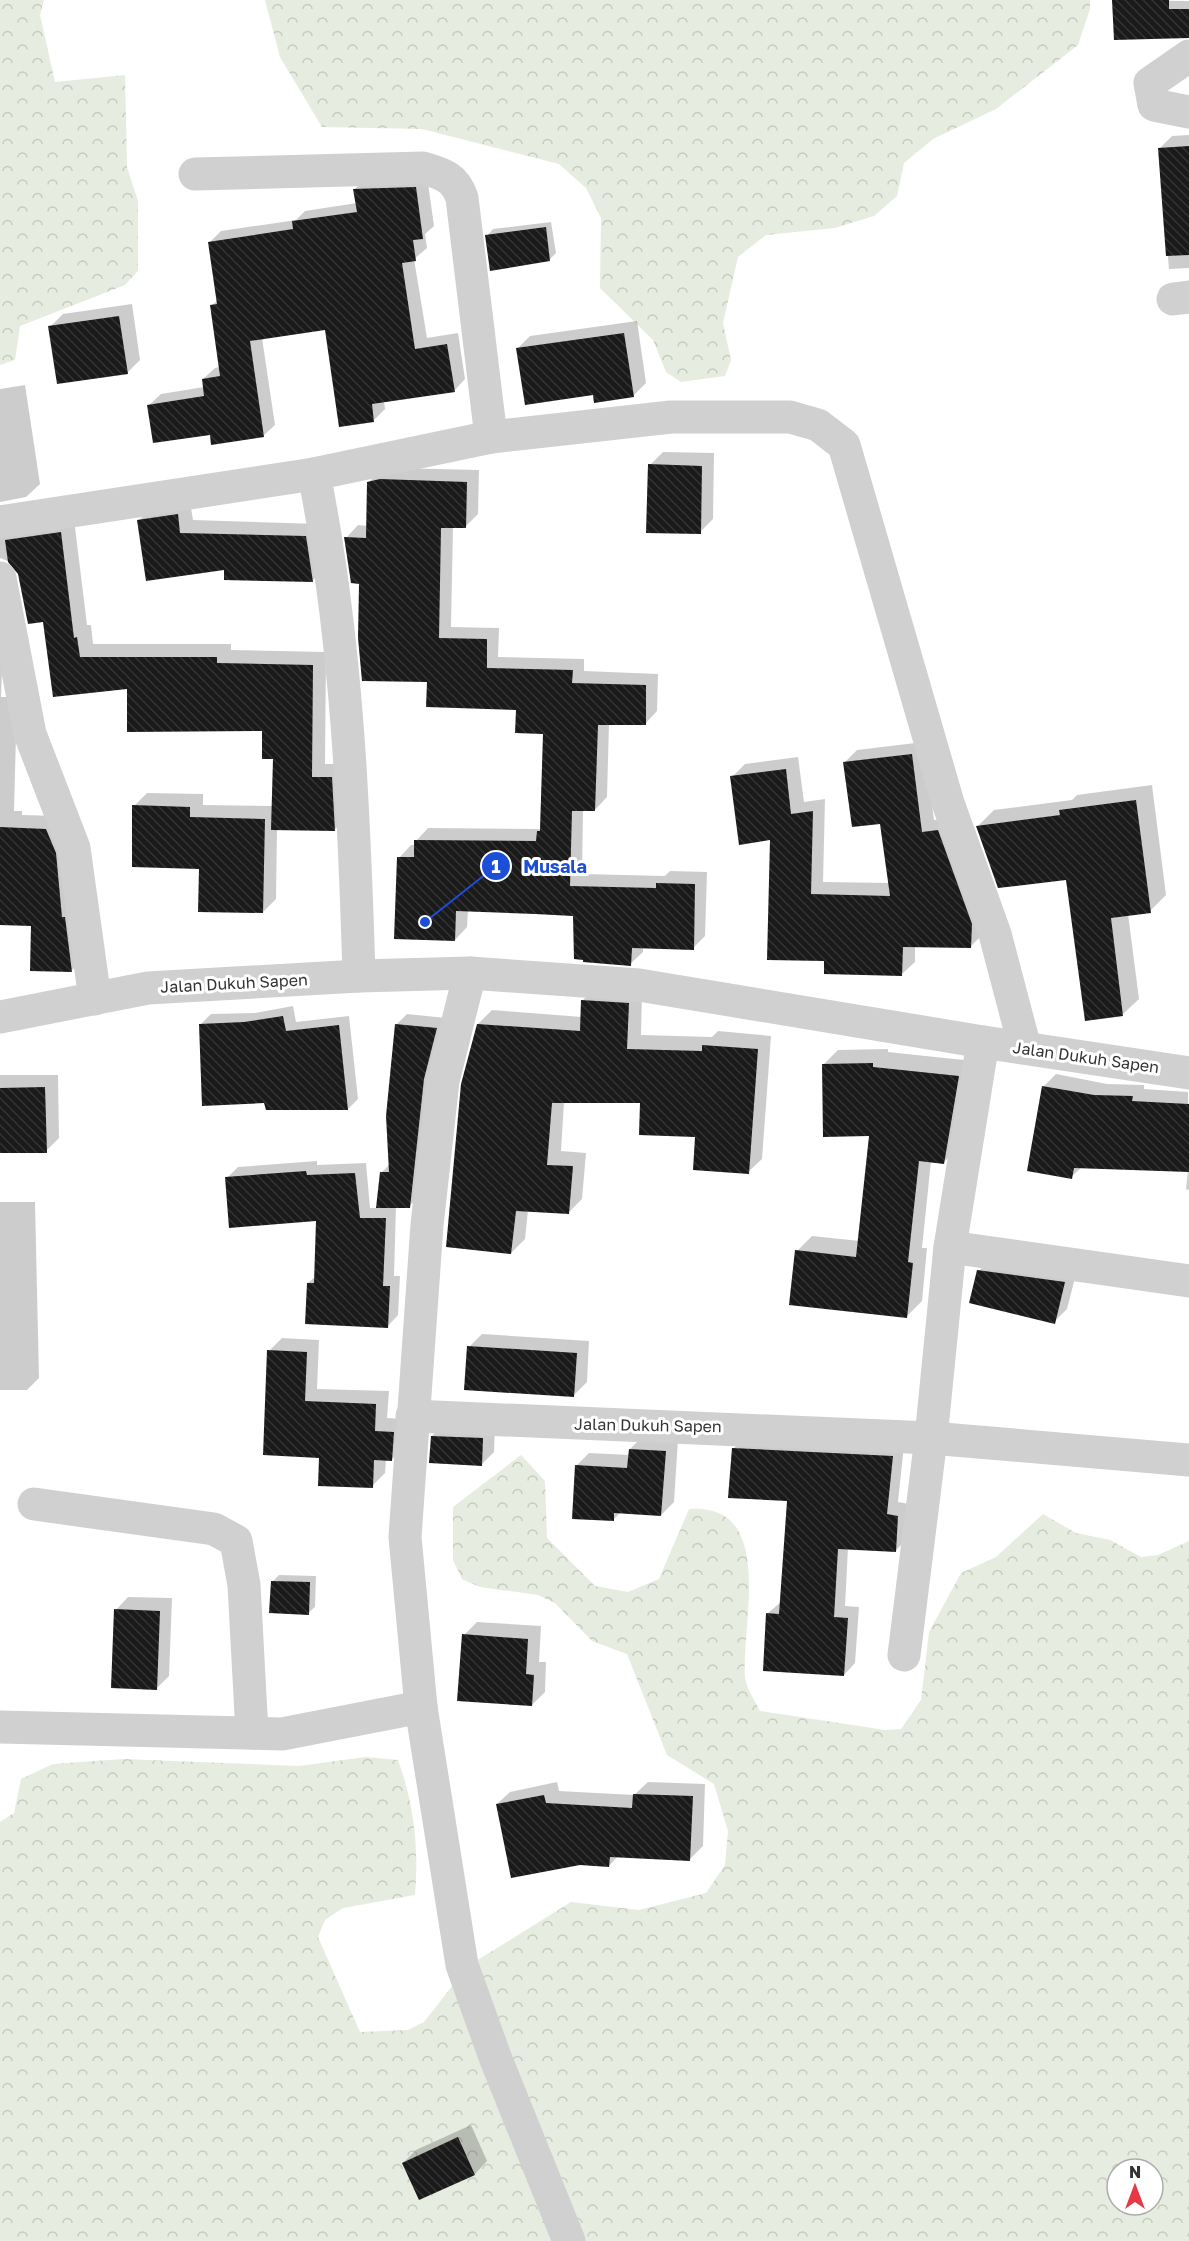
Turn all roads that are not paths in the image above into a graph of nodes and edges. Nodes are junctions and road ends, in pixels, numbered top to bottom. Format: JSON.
{"nodes":[{"id":1,"x":1189,"y":56,"type":"edge"},
{"id":2,"x":1189,"y":112,"type":"edge"},
{"id":3,"x":195,"y":174,"type":"dead end"},
{"id":4,"x":491,"y":437,"type":"junction"},
{"id":5,"x":314,"y":474,"type":"junction"},
{"id":6,"x":0,"y":522,"type":"edge"},
{"id":7,"x":0,"y":578,"type":"edge"},
{"id":8,"x":470,"y":973,"type":"junction"},
{"id":9,"x":359,"y":976,"type":"junction"},
{"id":10,"x":95,"y":999,"type":"junction"},
{"id":11,"x":0,"y":1017,"type":"edge"},
{"id":12,"x":983,"y":1042,"type":"junction"},
{"id":13,"x":1025,"y":1048,"type":"junction"},
{"id":14,"x":1189,"y":1072,"type":"edge"},
{"id":15,"x":950,"y":1247,"type":"junction"},
{"id":16,"x":1189,"y":1281,"type":"edge"},
{"id":17,"x":412,"y":1416,"type":"junction"},
{"id":18,"x":931,"y":1438,"type":"junction"},
{"id":19,"x":1189,"y":1460,"type":"edge"},
{"id":20,"x":34,"y":1504,"type":"dead end"},
{"id":21,"x":904,"y":1655,"type":"dead end"},
{"id":22,"x":421,"y":1707,"type":"junction"},
{"id":23,"x":0,"y":1727,"type":"edge"},
{"id":24,"x":252,"y":1733,"type":"junction"},
{"id":25,"x":569,"y":2241,"type":"edge"}],
"edges":[{"from":1,"to":2,"type":"street"},
{"from":3,"to":4,"type":"street"},
{"from":4,"to":5,"type":"street"},
{"from":4,"to":13,"type":"street"},
{"from":5,"to":6,"type":"street"},
{"from":5,"to":9,"type":"street"},
{"from":7,"to":10,"type":"street"},
{"from":8,"to":9,"type":"street","name":"Jalan Dukuh Sapen"},
{"from":8,"to":12,"type":"street","name":"Jalan Dukuh Sapen"},
{"from":8,"to":17,"type":"street"},
{"from":9,"to":10,"type":"street","name":"Jalan Dukuh Sapen"},
{"from":10,"to":11,"type":"street","name":"Jalan Dukuh Sapen"},
{"from":12,"to":13,"type":"street","name":"Jalan Dukuh Sapen"},
{"from":12,"to":15,"type":"street"},
{"from":13,"to":14,"type":"street","name":"Jalan Dukuh Sapen"},
{"from":15,"to":16,"type":"street"},
{"from":15,"to":18,"type":"street"},
{"from":17,"to":18,"type":"street","name":"Jalan Dukuh Sapen"},
{"from":17,"to":22,"type":"street"},
{"from":18,"to":19,"type":"street","name":"Jalan Dukuh Sapen"},
{"from":18,"to":21,"type":"street"},
{"from":20,"to":24,"type":"street"},
{"from":22,"to":24,"type":"street"},
{"from":22,"to":25,"type":"street"},
{"from":23,"to":24,"type":"street"}]}
